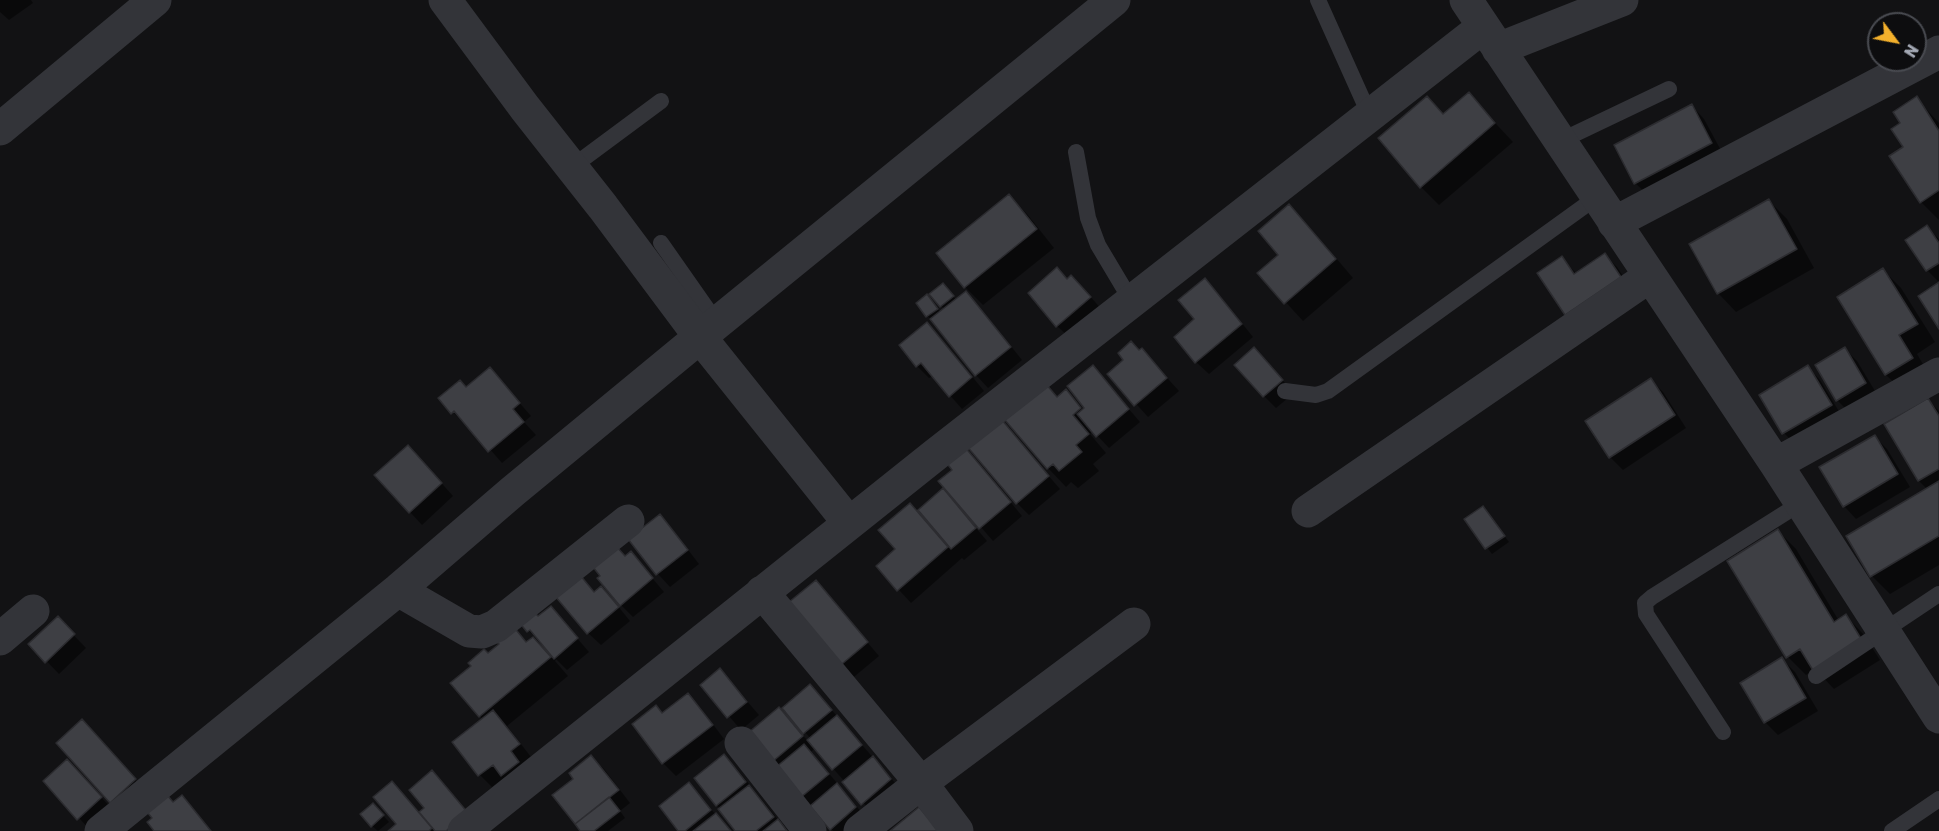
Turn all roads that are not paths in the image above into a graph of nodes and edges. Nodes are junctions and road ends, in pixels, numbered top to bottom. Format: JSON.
{"nodes":[{"id":1,"x":155,"y":0,"type":"edge"},
{"id":2,"x":445,"y":0,"type":"edge"},
{"id":3,"x":1114,"y":0,"type":"edge"},
{"id":4,"x":1318,"y":0,"type":"edge"},
{"id":5,"x":1466,"y":0,"type":"edge"},
{"id":6,"x":1623,"y":0,"type":"edge"},
{"id":7,"x":1491,"y":38,"type":"junction"},
{"id":8,"x":1939,"y":52,"type":"edge"},
{"id":9,"x":1668,"y":89,"type":"dead end"},
{"id":10,"x":661,"y":100,"type":"dead end"},
{"id":11,"x":1370,"y":116,"type":"junction"},
{"id":12,"x":0,"y":129,"type":"edge"},
{"id":13,"x":1560,"y":141,"type":"junction"},
{"id":14,"x":1076,"y":152,"type":"dead end"},
{"id":15,"x":572,"y":167,"type":"junction"},
{"id":16,"x":1605,"y":210,"type":"junction"},
{"id":17,"x":661,"y":243,"type":"dead end"},
{"id":18,"x":1650,"y":276,"type":"junction"},
{"id":19,"x":1132,"y":302,"type":"junction"},
{"id":20,"x":708,"y":330,"type":"junction"},
{"id":21,"x":1939,"y":374,"type":"edge"},
{"id":22,"x":1285,"y":391,"type":"dead end"},
{"id":23,"x":1776,"y":464,"type":"junction"},
{"id":24,"x":1801,"y":504,"type":"junction"},
{"id":25,"x":1308,"y":511,"type":"dead end"},
{"id":26,"x":628,"y":521,"type":"dead end"},
{"id":27,"x":849,"y":523,"type":"junction"},
{"id":28,"x":398,"y":590,"type":"junction"},
{"id":29,"x":762,"y":592,"type":"junction"},
{"id":30,"x":1939,"y":594,"type":"edge"},
{"id":31,"x":33,"y":611,"type":"dead end"},
{"id":32,"x":1134,"y":624,"type":"dead end"},
{"id":33,"x":1883,"y":630,"type":"junction"},
{"id":34,"x":0,"y":639,"type":"edge"},
{"id":35,"x":1816,"y":676,"type":"dead end"},
{"id":36,"x":1939,"y":717,"type":"edge"},
{"id":37,"x":1723,"y":732,"type":"dead end"},
{"id":38,"x":741,"y":743,"type":"dead end"},
{"id":39,"x":921,"y":783,"type":"junction"},
{"id":40,"x":1939,"y":799,"type":"edge"},
{"id":41,"x":101,"y":831,"type":"edge"},
{"id":42,"x":464,"y":831,"type":"edge"},
{"id":43,"x":810,"y":831,"type":"edge"},
{"id":44,"x":860,"y":831,"type":"edge"},
{"id":45,"x":957,"y":831,"type":"edge"},
{"id":46,"x":1892,"y":831,"type":"edge"}],
"edges":[{"from":1,"to":12,"type":"street"},
{"from":2,"to":15,"type":"street"},
{"from":3,"to":20,"type":"street"},
{"from":4,"to":11,"type":"lane"},
{"from":5,"to":7,"type":"street"},
{"from":6,"to":7,"type":"street"},
{"from":7,"to":11,"type":"street"},
{"from":7,"to":13,"type":"street"},
{"from":8,"to":16,"type":"street"},
{"from":9,"to":13,"type":"lane"},
{"from":10,"to":15,"type":"lane"},
{"from":11,"to":19,"type":"street"},
{"from":13,"to":16,"type":"street"},
{"from":14,"to":19,"type":"lane"},
{"from":15,"to":20,"type":"street"},
{"from":16,"to":18,"type":"street"},
{"from":16,"to":22,"type":"lane"},
{"from":17,"to":20,"type":"lane"},
{"from":18,"to":23,"type":"street"},
{"from":18,"to":25,"type":"street"},
{"from":19,"to":27,"type":"street"},
{"from":20,"to":27,"type":"street"},
{"from":20,"to":28,"type":"street"},
{"from":21,"to":23,"type":"street"},
{"from":23,"to":24,"type":"street"},
{"from":24,"to":33,"type":"street"},
{"from":24,"to":37,"type":"lane"},
{"from":26,"to":28,"type":"street"},
{"from":27,"to":29,"type":"street"},
{"from":28,"to":41,"type":"street"},
{"from":29,"to":39,"type":"street"},
{"from":29,"to":42,"type":"street"},
{"from":30,"to":33,"type":"lane"},
{"from":31,"to":34,"type":"street"},
{"from":32,"to":39,"type":"street"},
{"from":33,"to":35,"type":"lane"},
{"from":33,"to":36,"type":"street"},
{"from":38,"to":43,"type":"street"},
{"from":39,"to":44,"type":"street"},
{"from":39,"to":45,"type":"street"},
{"from":40,"to":46,"type":"lane"}]}
